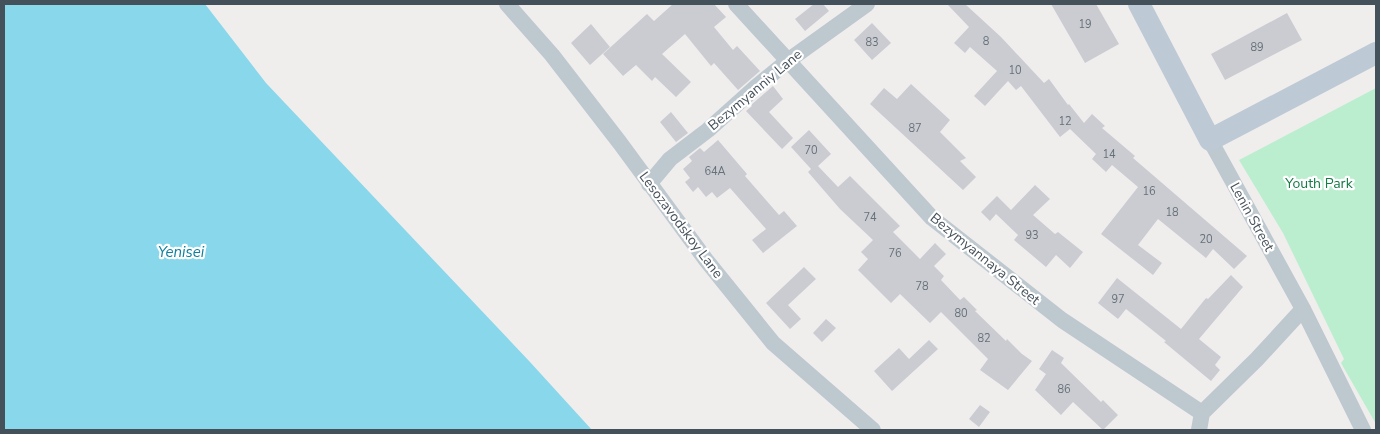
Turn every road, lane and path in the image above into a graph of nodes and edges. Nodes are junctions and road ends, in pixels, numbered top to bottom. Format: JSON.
{"nodes":[{"id":1,"x":507,"y":4,"type":"edge"},
{"id":2,"x":736,"y":4,"type":"edge"},
{"id":3,"x":867,"y":4,"type":"edge"},
{"id":4,"x":1139,"y":4,"type":"edge"},
{"id":5,"x":1376,"y":53,"type":"edge"},
{"id":6,"x":789,"y":60,"type":"junction"},
{"id":7,"x":1210,"y":140,"type":"junction"},
{"id":8,"x":649,"y":184,"type":"junction"},
{"id":9,"x":1303,"y":309,"type":"junction"},
{"id":10,"x":1202,"y":413,"type":"junction"},
{"id":11,"x":873,"y":430,"type":"edge"},
{"id":12,"x":1199,"y":430,"type":"edge"},
{"id":13,"x":1363,"y":430,"type":"edge"}],
"edges":[{"from":1,"to":8,"type":"street","name":"Lesozavodskoy Lane"},
{"from":2,"to":6,"type":"street","name":"Bezymyannaya Street"},
{"from":3,"to":6,"type":"street","name":"Bezymyanniy Lane"},
{"from":4,"to":7,"type":"street","name":"Lenin Street"},
{"from":5,"to":7,"type":"street"},
{"from":6,"to":8,"type":"street","name":"Bezymyanniy Lane"},
{"from":6,"to":10,"type":"street","name":"Bezymyannaya Street"},
{"from":7,"to":9,"type":"street","name":"Lenin Street"},
{"from":8,"to":11,"type":"street","name":"Lesozavodskoy Lane"},
{"from":9,"to":10,"type":"street"},
{"from":9,"to":13,"type":"street","name":"Lenin Street"},
{"from":10,"to":12,"type":"street"}]}
